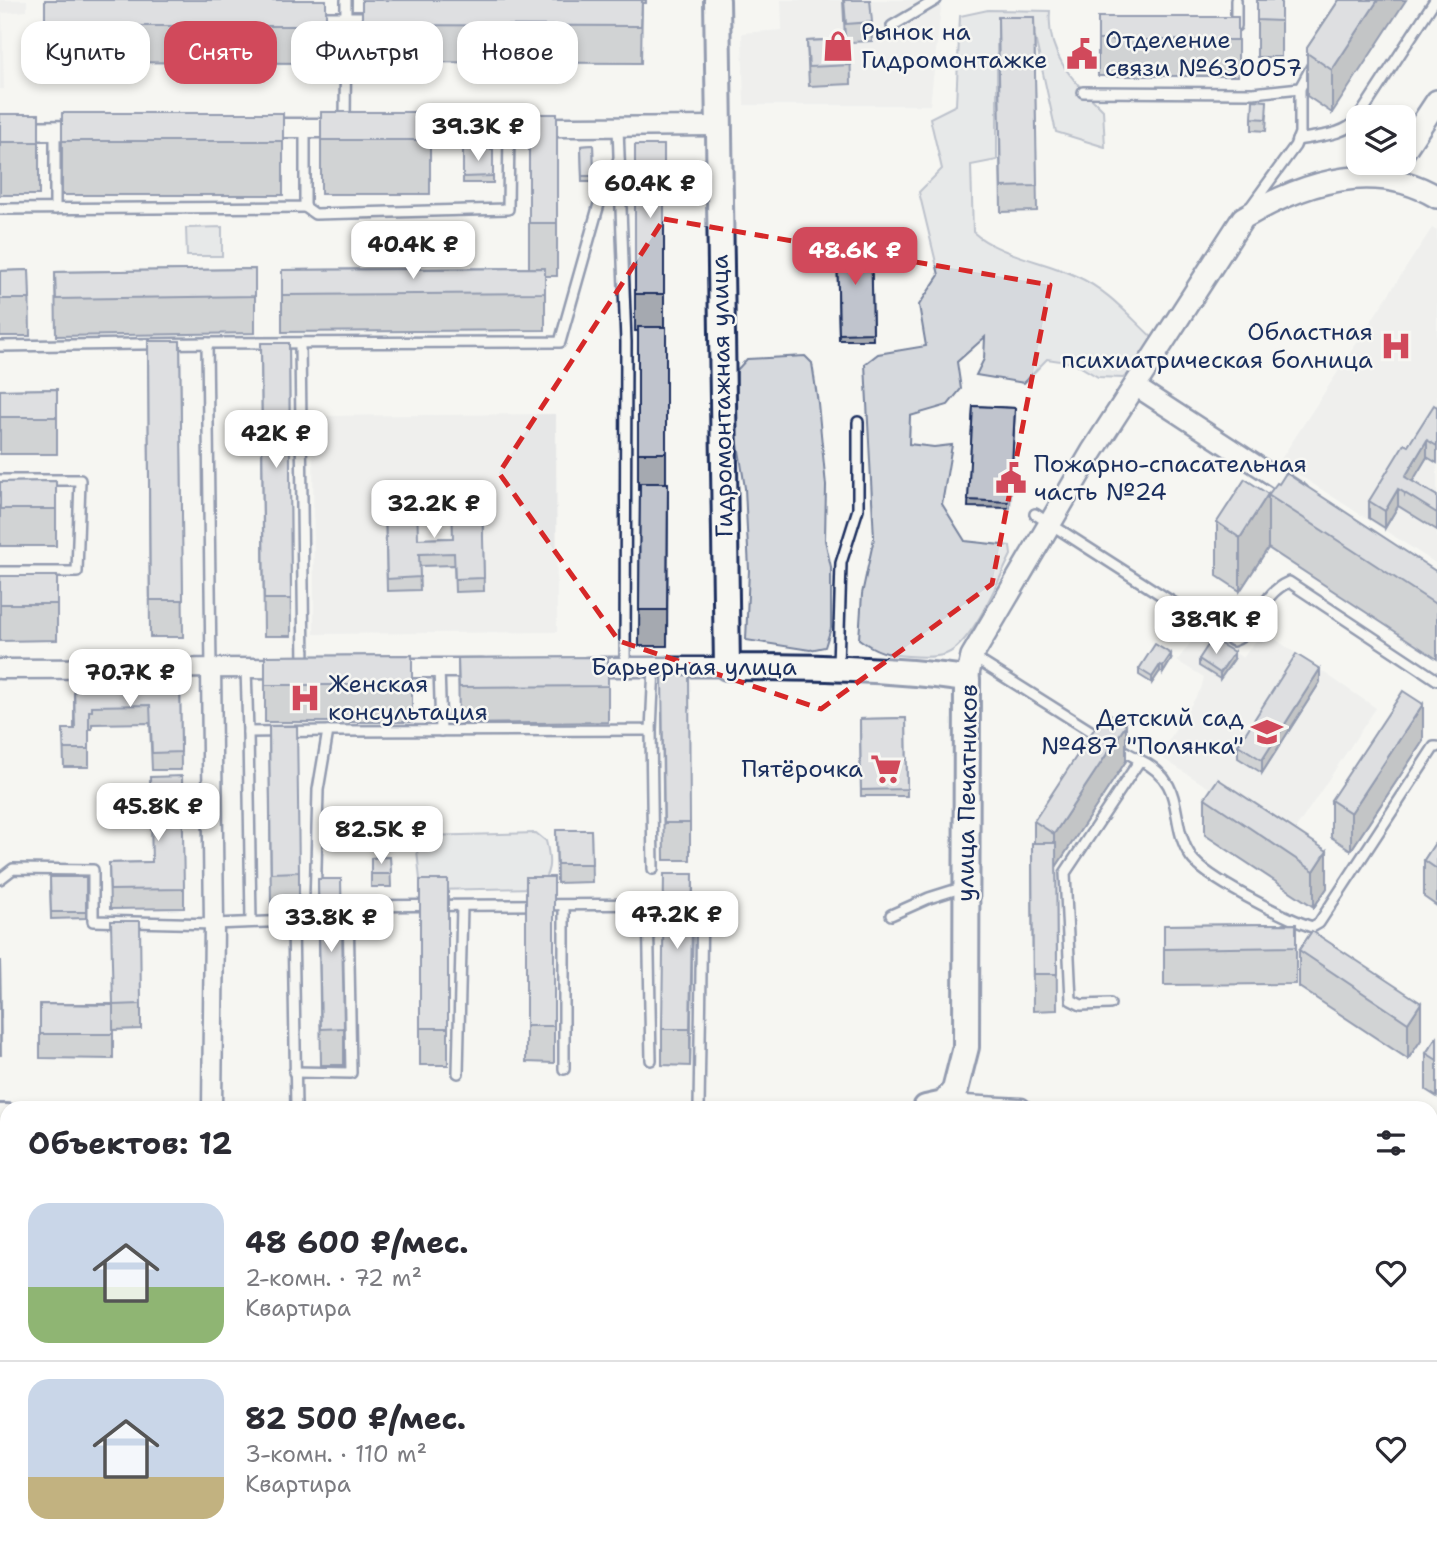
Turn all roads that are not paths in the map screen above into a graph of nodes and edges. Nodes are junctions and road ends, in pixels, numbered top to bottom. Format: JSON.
{"nodes":[{"id":1,"x":346,"y":0,"type":"edge"},
{"id":2,"x":717,"y":0,"type":"edge"},
{"id":3,"x":936,"y":0,"type":"edge"},
{"id":4,"x":1236,"y":0,"type":"edge"},
{"id":5,"x":1435,"y":0,"type":"edge"},
{"id":6,"x":387,"y":16,"type":"edge"},
{"id":7,"x":346,"y":17,"type":"junction"},
{"id":8,"x":304,"y":18,"type":"edge"},
{"id":9,"x":892,"y":26,"type":"dead end"},
{"id":10,"x":1237,"y":39,"type":"edge"},
{"id":11,"x":1318,"y":55,"type":"edge"},
{"id":12,"x":1300,"y":88,"type":"junction"},
{"id":13,"x":1083,"y":92,"type":"dead end"},
{"id":14,"x":1437,"y":101,"type":"edge"},
{"id":15,"x":1366,"y":105,"type":"edge"},
{"id":16,"x":719,"y":125,"type":"junction"},
{"id":17,"x":235,"y":128,"type":"edge"},
{"id":18,"x":305,"y":128,"type":"junction"},
{"id":19,"x":351,"y":128,"type":"joint"},
{"id":20,"x":386,"y":128,"type":"edge"},
{"id":21,"x":509,"y":128,"type":"junction"},
{"id":22,"x":618,"y":128,"type":"junction"},
{"id":23,"x":1346,"y":129,"type":"edge"},
{"id":24,"x":96,"y":130,"type":"edge"},
{"id":25,"x":0,"y":131,"type":"edge"},
{"id":26,"x":55,"y":131,"type":"junction"},
{"id":27,"x":1416,"y":133,"type":"edge"},
{"id":28,"x":1297,"y":140,"type":"junction"},
{"id":29,"x":619,"y":159,"type":"junction"},
{"id":30,"x":1364,"y":175,"type":"edge"},
{"id":31,"x":1400,"y":175,"type":"edge"},
{"id":32,"x":1437,"y":197,"type":"edge"},
{"id":33,"x":305,"y":206,"type":"junction"},
{"id":34,"x":0,"y":209,"type":"edge"},
{"id":35,"x":55,"y":209,"type":"junction"},
{"id":36,"x":1243,"y":218,"type":"junction"},
{"id":37,"x":207,"y":343,"type":"junction"},
{"id":38,"x":300,"y":344,"type":"junction"},
{"id":39,"x":0,"y":346,"type":"edge"},
{"id":40,"x":1135,"y":386,"type":"junction"},
{"id":41,"x":859,"y":422,"type":"dead end"},
{"id":42,"x":0,"y":480,"type":"edge"},
{"id":43,"x":1311,"y":501,"type":"edge"},
{"id":44,"x":1042,"y":518,"type":"junction"},
{"id":45,"x":0,"y":572,"type":"edge"},
{"id":46,"x":505,"y":667,"type":"edge"},
{"id":47,"x":572,"y":667,"type":"edge"},
{"id":48,"x":625,"y":667,"type":"junction"},
{"id":49,"x":654,"y":667,"type":"junction"},
{"id":50,"x":727,"y":667,"type":"junction"},
{"id":51,"x":211,"y":668,"type":"junction"},
{"id":52,"x":246,"y":668,"type":"junction"},
{"id":53,"x":311,"y":668,"type":"joint"},
{"id":54,"x":372,"y":668,"type":"edge"},
{"id":55,"x":439,"y":668,"type":"junction"},
{"id":56,"x":838,"y":668,"type":"junction"},
{"id":57,"x":969,"y":668,"type":"junction"},
{"id":58,"x":0,"y":669,"type":"edge"},
{"id":59,"x":1437,"y":680,"type":"edge"},
{"id":60,"x":651,"y":730,"type":"junction"},
{"id":61,"x":328,"y":731,"type":"junction"},
{"id":62,"x":441,"y":731,"type":"junction"},
{"id":63,"x":248,"y":732,"type":"junction"},
{"id":64,"x":1437,"y":747,"type":"edge"},
{"id":65,"x":1140,"y":760,"type":"junction"},
{"id":66,"x":653,"y":869,"type":"dead end"},
{"id":67,"x":0,"y":879,"type":"edge"},
{"id":68,"x":966,"y":887,"type":"junction"},
{"id":69,"x":648,"y":904,"type":"junction"},
{"id":70,"x":348,"y":906,"type":"junction"},
{"id":71,"x":462,"y":906,"type":"junction"},
{"id":72,"x":564,"y":906,"type":"junction"},
{"id":73,"x":891,"y":915,"type":"dead end"},
{"id":74,"x":251,"y":922,"type":"junction"},
{"id":75,"x":215,"y":924,"type":"junction"},
{"id":76,"x":1110,"y":1004,"type":"dead end"},
{"id":77,"x":651,"y":1060,"type":"dead end"},
{"id":78,"x":564,"y":1069,"type":"dead end"},
{"id":79,"x":294,"y":1072,"type":"junction"},
{"id":80,"x":458,"y":1073,"type":"dead end"},
{"id":81,"x":212,"y":1101,"type":"edge"},
{"id":82,"x":296,"y":1101,"type":"edge"},
{"id":83,"x":699,"y":1101,"type":"edge"},
{"id":84,"x":944,"y":1101,"type":"edge"}],
"edges":[{"from":1,"to":7,"type":"lane"},
{"from":2,"to":16,"type":"main road","name":"Гидромонтажная улица"},
{"from":3,"to":9,"type":"lane"},
{"from":4,"to":10,"type":"lane"},
{"from":5,"to":15,"type":"lane"},
{"from":6,"to":7,"type":"lane"},
{"from":7,"to":8,"type":"lane"},
{"from":7,"to":19,"type":"lane"},
{"from":11,"to":12,"type":"lane"},
{"from":12,"to":13,"type":"lane"},
{"from":12,"to":28,"type":"lane"},
{"from":14,"to":27,"type":"street"},
{"from":16,"to":22,"type":"street"},
{"from":16,"to":50,"type":"main road","name":"Гидромонтажная улица"},
{"from":17,"to":18,"type":"street"},
{"from":18,"to":19,"type":"street"},
{"from":18,"to":33,"type":"lane"},
{"from":20,"to":21,"type":"street"},
{"from":21,"to":22,"type":"street"},
{"from":21,"to":33,"type":"lane"},
{"from":22,"to":29,"type":"lane"},
{"from":23,"to":28,"type":"lane"},
{"from":24,"to":26,"type":"street"},
{"from":25,"to":26,"type":"street"},
{"from":26,"to":35,"type":"lane"},
{"from":28,"to":36,"type":"lane"},
{"from":29,"to":38,"type":"lane"},
{"from":29,"to":48,"type":"lane"},
{"from":30,"to":36,"type":"street","name":"улица Печатников"},
{"from":31,"to":32,"type":"street"},
{"from":33,"to":35,"type":"lane"},
{"from":34,"to":35,"type":"lane"},
{"from":36,"to":40,"type":"street","name":"улица Печатников"},
{"from":37,"to":38,"type":"lane"},
{"from":37,"to":39,"type":"lane"},
{"from":37,"to":51,"type":"lane"},
{"from":38,"to":53,"type":"lane"},
{"from":40,"to":43,"type":"street"},
{"from":40,"to":44,"type":"street","name":"улица Печатников"},
{"from":41,"to":56,"type":"lane"},
{"from":42,"to":45,"type":"lane"},
{"from":44,"to":57,"type":"street","name":"улица Печатников"},
{"from":44,"to":59,"type":"lane"},
{"from":46,"to":55,"type":"street"},
{"from":47,"to":48,"type":"street","name":"Барьерная улица"},
{"from":48,"to":49,"type":"street","name":"Барьерная улица"},
{"from":49,"to":50,"type":"street","name":"Барьерная улица"},
{"from":49,"to":60,"type":"lane"},
{"from":50,"to":56,"type":"main road","name":"Барьерная улица"},
{"from":51,"to":52,"type":"street"},
{"from":51,"to":58,"type":"street"},
{"from":51,"to":75,"type":"street"},
{"from":52,"to":53,"type":"street"},
{"from":52,"to":63,"type":"lane"},
{"from":54,"to":55,"type":"street"},
{"from":55,"to":62,"type":"lane"},
{"from":56,"to":57,"type":"main road","name":"Барьерная улица"},
{"from":57,"to":65,"type":"lane"},
{"from":57,"to":68,"type":"main road","name":"улица Печатников"},
{"from":60,"to":62,"type":"lane"},
{"from":60,"to":66,"type":"lane"},
{"from":61,"to":62,"type":"lane"},
{"from":61,"to":63,"type":"lane"},
{"from":61,"to":70,"type":"lane"},
{"from":63,"to":74,"type":"lane"},
{"from":64,"to":65,"type":"lane"},
{"from":65,"to":76,"type":"lane"},
{"from":67,"to":75,"type":"lane"},
{"from":68,"to":73,"type":"lane"},
{"from":68,"to":84,"type":"main road","name":"улица Печатников"},
{"from":69,"to":72,"type":"lane"},
{"from":69,"to":77,"type":"lane"},
{"from":69,"to":83,"type":"lane"},
{"from":70,"to":71,"type":"lane"},
{"from":70,"to":79,"type":"lane"},
{"from":71,"to":72,"type":"lane"},
{"from":71,"to":80,"type":"lane"},
{"from":72,"to":78,"type":"lane"},
{"from":74,"to":75,"type":"lane"},
{"from":74,"to":79,"type":"lane"},
{"from":75,"to":81,"type":"street"},
{"from":79,"to":82,"type":"lane"}]}
